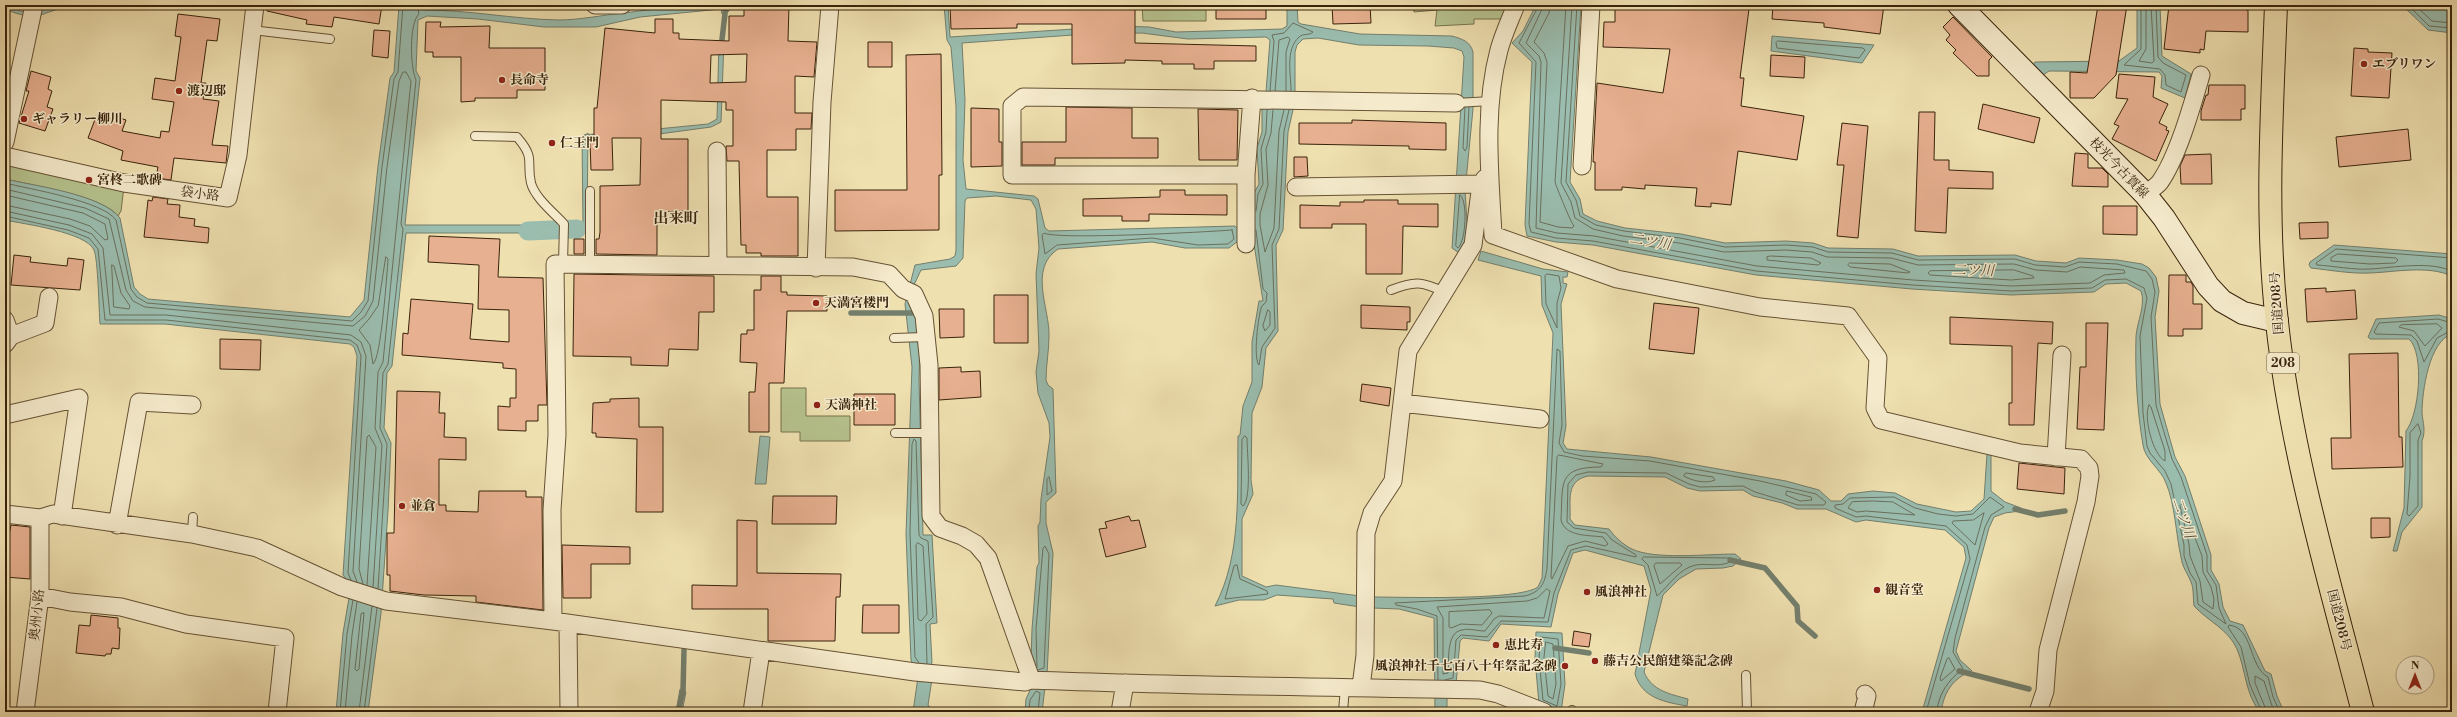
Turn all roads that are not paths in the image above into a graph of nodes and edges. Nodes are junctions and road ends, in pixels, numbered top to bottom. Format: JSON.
{"nodes":[{"id":1,"x":255,"y":5,"type":"edge"},
{"id":2,"x":622,"y":5,"type":"edge"},
{"id":3,"x":830,"y":5,"type":"edge"},
{"id":4,"x":1516,"y":5,"type":"edge"},
{"id":5,"x":1591,"y":5,"type":"edge"},
{"id":6,"x":1958,"y":5,"type":"edge"},
{"id":7,"x":2276,"y":5,"type":"edge"},
{"id":8,"x":596,"y":6,"type":"edge"},
{"id":9,"x":33,"y":12,"type":"edge"},
{"id":10,"x":251,"y":30,"type":"junction"},
{"id":11,"x":330,"y":39,"type":"dead end"},
{"id":12,"x":2201,"y":75,"type":"dead end"},
{"id":13,"x":1257,"y":98,"type":"junction"},
{"id":14,"x":1484,"y":102,"type":"junction"},
{"id":15,"x":1456,"y":103,"type":"joint"},
{"id":16,"x":475,"y":136,"type":"dead end"},
{"id":17,"x":5,"y":142,"type":"edge"},
{"id":18,"x":717,"y":151,"type":"dead end"},
{"id":19,"x":5,"y":156,"type":"edge"},
{"id":20,"x":1582,"y":166,"type":"dead end"},
{"id":21,"x":1246,"y":175,"type":"junction"},
{"id":22,"x":1481,"y":179,"type":"junction"},
{"id":23,"x":1296,"y":187,"type":"dead end"},
{"id":24,"x":590,"y":191,"type":"dead end"},
{"id":25,"x":2145,"y":194,"type":"junction"},
{"id":26,"x":1246,"y":236,"type":"dead end"},
{"id":27,"x":563,"y":264,"type":"junction"},
{"id":28,"x":590,"y":264,"type":"junction"},
{"id":29,"x":718,"y":266,"type":"junction"},
{"id":30,"x":816,"y":268,"type":"junction"},
{"id":31,"x":1391,"y":290,"type":"dead end"},
{"id":32,"x":1444,"y":292,"type":"junction"},
{"id":33,"x":49,"y":297,"type":"dead end"},
{"id":34,"x":5,"y":320,"type":"edge"},
{"id":35,"x":2277,"y":321,"type":"junction"},
{"id":36,"x":918,"y":337,"type":"junction"},
{"id":37,"x":894,"y":338,"type":"dead end"},
{"id":38,"x":8,"y":340,"type":"edge"},
{"id":39,"x":2062,"y":355,"type":"dead end"},
{"id":40,"x":1402,"y":403,"type":"junction"},
{"id":41,"x":192,"y":405,"type":"dead end"},
{"id":42,"x":5,"y":415,"type":"edge"},
{"id":43,"x":1540,"y":419,"type":"dead end"},
{"id":44,"x":896,"y":433,"type":"dead end"},
{"id":45,"x":922,"y":433,"type":"junction"},
{"id":46,"x":2056,"y":457,"type":"junction"},
{"id":47,"x":5,"y":514,"type":"edge"},
{"id":48,"x":62,"y":516,"type":"junction"},
{"id":49,"x":40,"y":518,"type":"junction"},
{"id":50,"x":117,"y":525,"type":"junction"},
{"id":51,"x":40,"y":596,"type":"junction"},
{"id":52,"x":560,"y":622,"type":"junction"},
{"id":53,"x":761,"y":651,"type":"junction"},
{"id":54,"x":1746,"y":675,"type":"dead end"},
{"id":55,"x":1034,"y":681,"type":"junction"},
{"id":56,"x":1125,"y":683,"type":"junction"},
{"id":57,"x":1353,"y":687,"type":"junction"},
{"id":58,"x":1865,"y":694,"type":"dead end"},
{"id":59,"x":25,"y":712,"type":"edge"},
{"id":60,"x":277,"y":712,"type":"edge"},
{"id":61,"x":569,"y":712,"type":"edge"},
{"id":62,"x":752,"y":712,"type":"edge"},
{"id":63,"x":1120,"y":712,"type":"edge"},
{"id":64,"x":1343,"y":712,"type":"edge"},
{"id":65,"x":1544,"y":712,"type":"edge"},
{"id":66,"x":1747,"y":712,"type":"edge"},
{"id":67,"x":1863,"y":712,"type":"edge"},
{"id":68,"x":2038,"y":712,"type":"edge"},
{"id":69,"x":2363,"y":712,"type":"edge"}],
"edges":[{"from":1,"to":10,"type":"street","name":"袋小路"},
{"from":2,"to":8,"type":"street"},
{"from":3,"to":30,"type":"street"},
{"from":4,"to":14,"type":"street"},
{"from":5,"to":20,"type":"street"},
{"from":6,"to":25,"type":"main road","name":"枝光今古賀線"},
{"from":7,"to":35,"type":"highway","name":"国道208号","number":"208"},
{"from":9,"to":17,"type":"street"},
{"from":10,"to":11,"type":"lane"},
{"from":10,"to":19,"type":"street","name":"袋小路"},
{"from":12,"to":25,"type":"street"},
{"from":13,"to":15,"type":"street"},
{"from":13,"to":21,"type":"street"},
{"from":13,"to":21,"type":"street"},
{"from":14,"to":15,"type":"lane"},
{"from":14,"to":22,"type":"street"},
{"from":16,"to":27,"type":"lane"},
{"from":18,"to":29,"type":"street"},
{"from":21,"to":26,"type":"street"},
{"from":22,"to":23,"type":"street"},
{"from":22,"to":32,"type":"street"},
{"from":22,"to":46,"type":"street"},
{"from":24,"to":28,"type":"lane"},
{"from":25,"to":35,"type":"main road","name":"枝光今古賀線"},
{"from":27,"to":28,"type":"street"},
{"from":27,"to":52,"type":"street"},
{"from":28,"to":29,"type":"street"},
{"from":29,"to":30,"type":"street"},
{"from":30,"to":36,"type":"street"},
{"from":31,"to":32,"type":"lane"},
{"from":32,"to":40,"type":"street"},
{"from":33,"to":38,"type":"street"},
{"from":34,"to":38,"type":"street"},
{"from":35,"to":69,"type":"highway","name":"国道208号","number":"208"},
{"from":36,"to":37,"type":"lane"},
{"from":36,"to":45,"type":"street"},
{"from":39,"to":46,"type":"street"},
{"from":40,"to":43,"type":"street"},
{"from":40,"to":57,"type":"street"},
{"from":41,"to":50,"type":"street"},
{"from":42,"to":48,"type":"street"},
{"from":44,"to":45,"type":"lane"},
{"from":45,"to":55,"type":"street"},
{"from":46,"to":68,"type":"street"},
{"from":47,"to":49,"type":"street"},
{"from":48,"to":49,"type":"street"},
{"from":48,"to":50,"type":"street"},
{"from":49,"to":51,"type":"street","name":"奥州小路"},
{"from":50,"to":52,"type":"street"},
{"from":51,"to":59,"type":"street","name":"奥州小路"},
{"from":51,"to":60,"type":"street"},
{"from":52,"to":53,"type":"street"},
{"from":52,"to":61,"type":"street"},
{"from":53,"to":55,"type":"street"},
{"from":53,"to":62,"type":"street"},
{"from":54,"to":66,"type":"lane"},
{"from":55,"to":56,"type":"street"},
{"from":56,"to":57,"type":"street"},
{"from":56,"to":63,"type":"street"},
{"from":57,"to":64,"type":"lane"},
{"from":57,"to":65,"type":"street"},
{"from":58,"to":67,"type":"street"}]}
